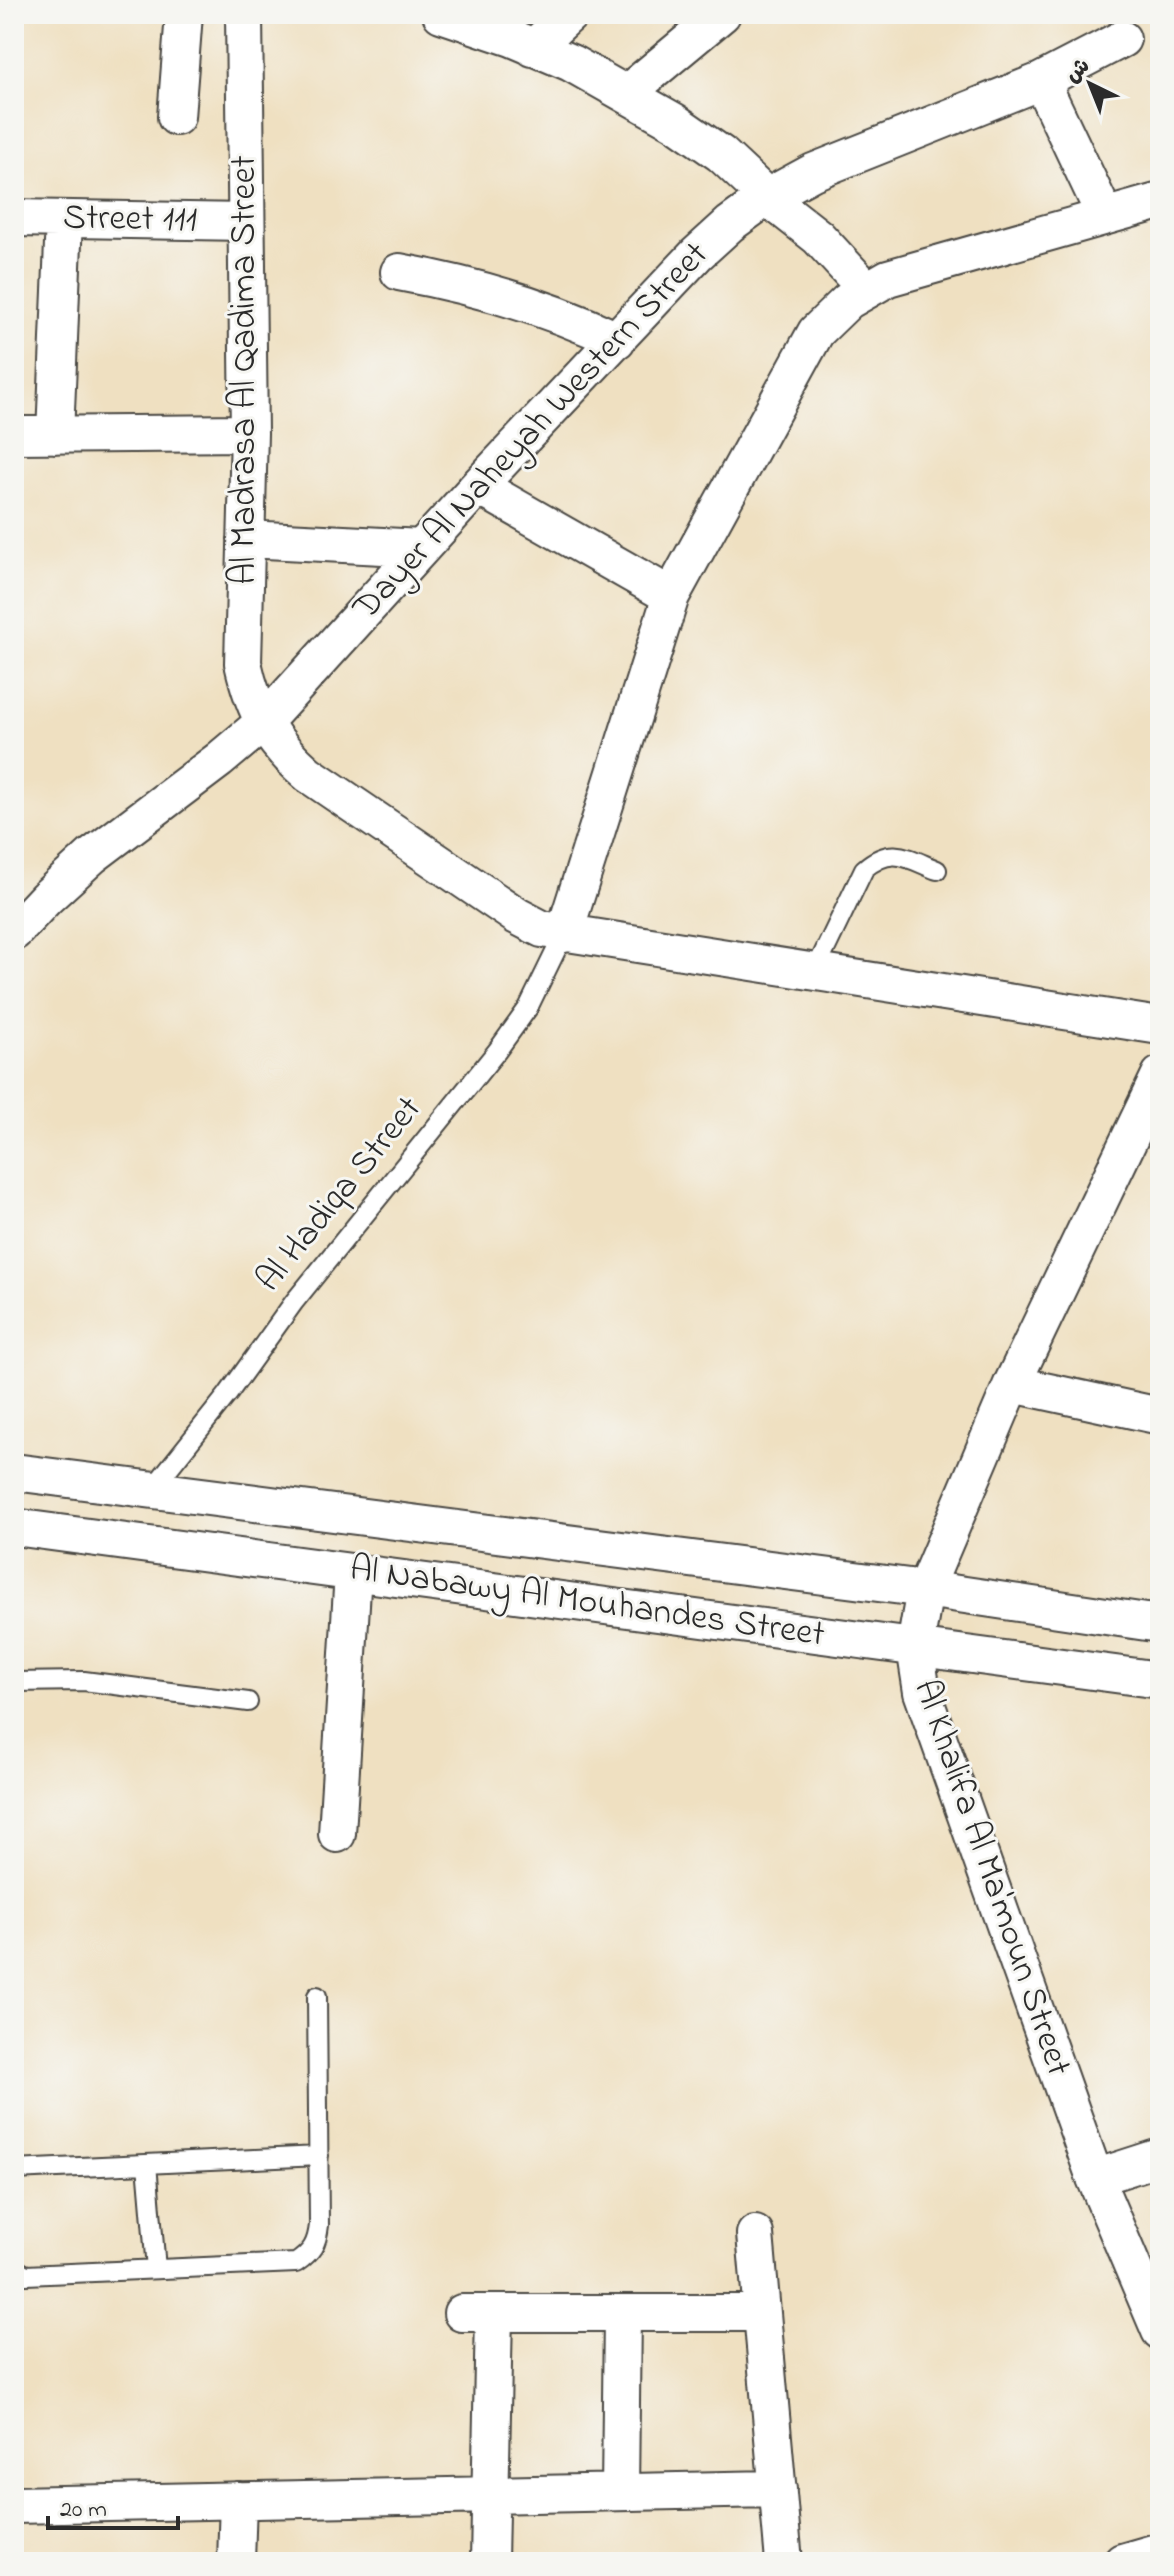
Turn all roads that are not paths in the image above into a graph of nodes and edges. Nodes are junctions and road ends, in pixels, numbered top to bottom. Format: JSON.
{"nodes":[{"id":1,"x":184,"y":14,"type":"edge"},
{"id":2,"x":244,"y":14,"type":"edge"},
{"id":3,"x":441,"y":14,"type":"edge"},
{"id":4,"x":570,"y":14,"type":"edge"},
{"id":5,"x":722,"y":14,"type":"edge"},
{"id":6,"x":1122,"y":39,"type":"dead end"},
{"id":7,"x":533,"y":48,"type":"junction"},
{"id":8,"x":1041,"y":81,"type":"junction"},
{"id":9,"x":627,"y":93,"type":"junction"},
{"id":10,"x":176,"y":117,"type":"dead end"},
{"id":11,"x":767,"y":197,"type":"junction"},
{"id":12,"x":1160,"y":201,"type":"edge"},
{"id":13,"x":1105,"y":216,"type":"junction"},
{"id":14,"x":14,"y":218,"type":"edge"},
{"id":15,"x":64,"y":219,"type":"junction"},
{"id":16,"x":246,"y":222,"type":"junction"},
{"id":17,"x":399,"y":272,"type":"dead end"},
{"id":18,"x":866,"y":289,"type":"junction"},
{"id":19,"x":617,"y":340,"type":"junction"},
{"id":20,"x":249,"y":433,"type":"junction"},
{"id":21,"x":14,"y":435,"type":"edge"},
{"id":22,"x":55,"y":435,"type":"junction"},
{"id":23,"x":478,"y":486,"type":"junction"},
{"id":24,"x":246,"y":539,"type":"junction"},
{"id":25,"x":422,"y":548,"type":"junction"},
{"id":26,"x":671,"y":596,"type":"junction"},
{"id":27,"x":263,"y":723,"type":"junction"},
{"id":28,"x":937,"y":870,"type":"dead end"},
{"id":29,"x":14,"y":932,"type":"edge"},
{"id":30,"x":564,"y":934,"type":"junction"},
{"id":31,"x":814,"y":973,"type":"junction"},
{"id":32,"x":1160,"y":1026,"type":"edge"},
{"id":33,"x":1160,"y":1075,"type":"edge"},
{"id":34,"x":1012,"y":1384,"type":"junction"},
{"id":35,"x":1160,"y":1416,"type":"edge"},
{"id":36,"x":14,"y":1472,"type":"edge"},
{"id":37,"x":153,"y":1488,"type":"junction"},
{"id":38,"x":14,"y":1527,"type":"edge"},
{"id":39,"x":113,"y":1540,"type":"junction"},
{"id":40,"x":353,"y":1572,"type":"junction"},
{"id":41,"x":925,"y":1589,"type":"junction"},
{"id":42,"x":1160,"y":1624,"type":"edge"},
{"id":43,"x":915,"y":1647,"type":"junction"},
{"id":44,"x":1160,"y":1680,"type":"edge"},
{"id":45,"x":14,"y":1682,"type":"edge"},
{"id":46,"x":248,"y":1702,"type":"dead end"},
{"id":47,"x":337,"y":1834,"type":"dead end"},
{"id":48,"x":317,"y":1996,"type":"dead end"},
{"id":49,"x":319,"y":2156,"type":"junction"},
{"id":50,"x":1160,"y":2157,"type":"edge"},
{"id":51,"x":147,"y":2164,"type":"junction"},
{"id":52,"x":14,"y":2170,"type":"edge"},
{"id":53,"x":1095,"y":2178,"type":"junction"},
{"id":54,"x":755,"y":2234,"type":"dead end"},
{"id":55,"x":14,"y":2268,"type":"edge"},
{"id":56,"x":156,"y":2269,"type":"junction"},
{"id":57,"x":622,"y":2313,"type":"junction"},
{"id":58,"x":762,"y":2313,"type":"junction"},
{"id":59,"x":1160,"y":2331,"type":"edge"},
{"id":60,"x":778,"y":2489,"type":"junction"},
{"id":61,"x":620,"y":2492,"type":"junction"},
{"id":62,"x":490,"y":2495,"type":"junction"},
{"id":63,"x":238,"y":2500,"type":"junction"},
{"id":64,"x":14,"y":2505,"type":"edge"},
{"id":65,"x":1160,"y":2551,"type":"edge"},
{"id":66,"x":236,"y":2562,"type":"edge"},
{"id":67,"x":489,"y":2562,"type":"edge"},
{"id":68,"x":784,"y":2562,"type":"edge"},
{"id":69,"x":1122,"y":2562,"type":"edge"}],
"edges":[{"from":1,"to":10,"type":"street"},
{"from":2,"to":16,"type":"street","name":"Al Madrasa Al Qadima Street"},
{"from":3,"to":7,"type":"street"},
{"from":4,"to":7,"type":"street"},
{"from":5,"to":9,"type":"street"},
{"from":6,"to":8,"type":"street","name":"Dayer Al Naheyah Western Street"},
{"from":7,"to":9,"type":"street"},
{"from":8,"to":11,"type":"street","name":"Dayer Al Naheyah Western Street"},
{"from":8,"to":13,"type":"street"},
{"from":9,"to":11,"type":"street"},
{"from":11,"to":18,"type":"street"},
{"from":11,"to":19,"type":"street","name":"Dayer Al Naheyah Western Street"},
{"from":12,"to":13,"type":"street"},
{"from":13,"to":18,"type":"street"},
{"from":14,"to":15,"type":"street","name":"Street 111"},
{"from":15,"to":16,"type":"street","name":"Street 111"},
{"from":15,"to":22,"type":"street"},
{"from":16,"to":20,"type":"street","name":"Al Madrasa Al Qadima Street"},
{"from":17,"to":19,"type":"street"},
{"from":18,"to":26,"type":"street"},
{"from":19,"to":23,"type":"street","name":"Dayer Al Naheyah Western Street"},
{"from":20,"to":22,"type":"street"},
{"from":20,"to":24,"type":"street","name":"Al Madrasa Al Qadima Street"},
{"from":21,"to":22,"type":"street"},
{"from":23,"to":25,"type":"street","name":"Dayer Al Naheyah Western Street"},
{"from":23,"to":26,"type":"street"},
{"from":24,"to":25,"type":"street"},
{"from":24,"to":27,"type":"street","name":"Al Madrasa Al Qadima Street"},
{"from":25,"to":27,"type":"street","name":"Dayer Al Naheyah Western Street"},
{"from":26,"to":30,"type":"street"},
{"from":27,"to":29,"type":"street","name":"Dayer Al Naheyah Western Street"},
{"from":27,"to":30,"type":"street","name":"Al Madrasa Al Qadima Street"},
{"from":28,"to":31,"type":"lane"},
{"from":30,"to":31,"type":"street","name":"Al Madrasa Al Qadima Street"},
{"from":30,"to":37,"type":"lane","name":"Al Hadiqa Street"},
{"from":31,"to":32,"type":"street","name":"Al Madrasa Al Qadima Street"},
{"from":33,"to":34,"type":"street","name":"Al Khalifa Al Ma'moun Street"},
{"from":34,"to":35,"type":"street"},
{"from":34,"to":41,"type":"street","name":"Al Khalifa Al Ma'moun Street"},
{"from":36,"to":37,"type":"street","name":"Al Nabawy Al Mouhandes Street"},
{"from":37,"to":39,"type":"street"},
{"from":37,"to":41,"type":"street","name":"Al Nabawy Al Mouhandes Street"},
{"from":38,"to":39,"type":"street","name":"Al Nabawy Al Mouhandes Street"},
{"from":39,"to":40,"type":"street","name":"Al Nabawy Al Mouhandes Street"},
{"from":40,"to":43,"type":"street","name":"Al Nabawy Al Mouhandes Street"},
{"from":40,"to":47,"type":"street"},
{"from":41,"to":42,"type":"street","name":"Al Nabawy Al Mouhandes Street"},
{"from":41,"to":43,"type":"street","name":"Al Khalifa Al Ma'moun Street"},
{"from":43,"to":44,"type":"street","name":"Al Nabawy Al Mouhandes Street"},
{"from":43,"to":53,"type":"street","name":"Al Khalifa Al Ma'moun Street"},
{"from":45,"to":46,"type":"lane"},
{"from":48,"to":49,"type":"lane"},
{"from":49,"to":51,"type":"lane"},
{"from":49,"to":56,"type":"lane"},
{"from":50,"to":53,"type":"street"},
{"from":51,"to":52,"type":"lane"},
{"from":51,"to":56,"type":"lane"},
{"from":53,"to":59,"type":"street","name":"Al Khalifa Al Ma'moun Street"},
{"from":54,"to":58,"type":"street"},
{"from":55,"to":56,"type":"lane"},
{"from":57,"to":58,"type":"street"},
{"from":57,"to":61,"type":"street"},
{"from":57,"to":62,"type":"street"},
{"from":58,"to":60,"type":"street"},
{"from":60,"to":61,"type":"street"},
{"from":60,"to":68,"type":"street"},
{"from":61,"to":62,"type":"street"},
{"from":62,"to":63,"type":"street"},
{"from":62,"to":67,"type":"street"},
{"from":63,"to":64,"type":"street"},
{"from":63,"to":66,"type":"street"},
{"from":65,"to":69,"type":"street"}]}
